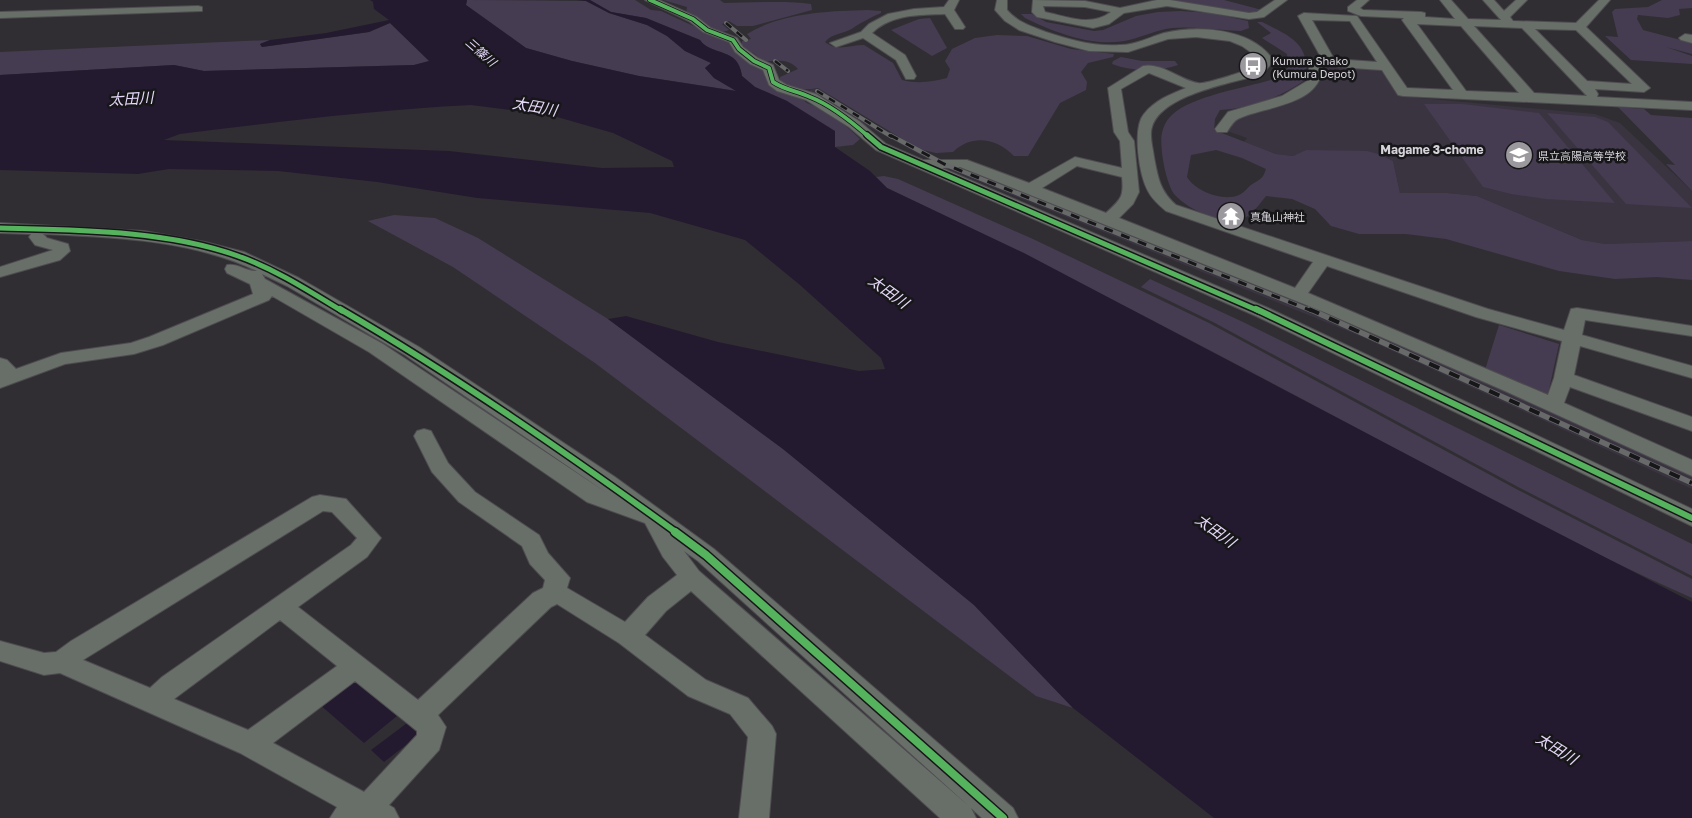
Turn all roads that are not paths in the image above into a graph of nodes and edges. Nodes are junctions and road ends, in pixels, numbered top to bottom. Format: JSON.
{"nodes":[{"id":1,"x":42,"y":0,"type":"edge"},
{"id":2,"x":650,"y":0,"type":"edge"},
{"id":3,"x":1002,"y":0,"type":"edge"},
{"id":4,"x":1282,"y":0,"type":"edge"},
{"id":5,"x":1364,"y":0,"type":"edge"},
{"id":6,"x":1488,"y":0,"type":"edge"},
{"id":7,"x":1522,"y":0,"type":"edge"},
{"id":8,"x":1604,"y":0,"type":"edge"},
{"id":9,"x":1038,"y":1,"type":"edge"},
{"id":10,"x":1165,"y":2,"type":"edge"},
{"id":11,"x":946,"y":4,"type":"edge"},
{"id":12,"x":1255,"y":4,"type":"dead end"},
{"id":13,"x":1436,"y":4,"type":"edge"},
{"id":14,"x":1270,"y":8,"type":"junction"},
{"id":15,"x":198,"y":9,"type":"dead end"},
{"id":16,"x":1120,"y":12,"type":"junction"},
{"id":17,"x":35,"y":14,"type":"junction"},
{"id":18,"x":0,"y":15,"type":"edge"},
{"id":19,"x":1506,"y":19,"type":"junction"},
{"id":20,"x":1464,"y":22,"type":"junction"},
{"id":21,"x":1525,"y":25,"type":"junction"},
{"id":22,"x":959,"y":27,"type":"dead end"},
{"id":23,"x":1579,"y":27,"type":"junction"},
{"id":24,"x":865,"y":34,"type":"junction"},
{"id":25,"x":836,"y":43,"type":"dead end"},
{"id":26,"x":1195,"y":46,"type":"dead end"},
{"id":27,"x":1262,"y":53,"type":"junction"},
{"id":28,"x":1330,"y":63,"type":"junction"},
{"id":29,"x":1384,"y":66,"type":"junction"},
{"id":30,"x":910,"y":76,"type":"dead end"},
{"id":31,"x":1583,"y":85,"type":"junction"},
{"id":32,"x":1200,"y":89,"type":"junction"},
{"id":33,"x":1463,"y":95,"type":"junction"},
{"id":34,"x":1530,"y":98,"type":"junction"},
{"id":35,"x":1598,"y":101,"type":"junction"},
{"id":36,"x":1692,"y":106,"type":"edge"},
{"id":37,"x":1222,"y":129,"type":"dead end"},
{"id":38,"x":920,"y":166,"type":"junction"},
{"id":39,"x":1130,"y":174,"type":"junction"},
{"id":40,"x":1030,"y":189,"type":"junction"},
{"id":41,"x":1108,"y":220,"type":"junction"},
{"id":42,"x":0,"y":228,"type":"edge"},
{"id":43,"x":0,"y":237,"type":"edge"},
{"id":44,"x":37,"y":238,"type":"junction"},
{"id":45,"x":238,"y":256,"type":"junction"},
{"id":46,"x":1323,"y":260,"type":"junction"},
{"id":47,"x":0,"y":272,"type":"edge"},
{"id":48,"x":257,"y":281,"type":"junction"},
{"id":49,"x":1299,"y":294,"type":"junction"},
{"id":50,"x":1692,"y":331,"type":"edge"},
{"id":51,"x":1571,"y":340,"type":"junction"},
{"id":52,"x":1692,"y":372,"type":"edge"},
{"id":53,"x":4,"y":375,"type":"edge"},
{"id":54,"x":1564,"y":378,"type":"junction"},
{"id":55,"x":1554,"y":404,"type":"junction"},
{"id":56,"x":1692,"y":424,"type":"edge"},
{"id":57,"x":424,"y":436,"type":"dead end"},
{"id":58,"x":1692,"y":469,"type":"edge"},
{"id":59,"x":654,"y":517,"type":"junction"},
{"id":60,"x":1692,"y":518,"type":"edge"},
{"id":61,"x":691,"y":577,"type":"junction"},
{"id":62,"x":553,"y":594,"type":"junction"},
{"id":63,"x":281,"y":607,"type":"junction"},
{"id":64,"x":628,"y":636,"type":"junction"},
{"id":65,"x":0,"y":651,"type":"edge"},
{"id":66,"x":62,"y":662,"type":"junction"},
{"id":67,"x":356,"y":666,"type":"junction"},
{"id":68,"x":154,"y":702,"type":"junction"},
{"id":69,"x":419,"y":716,"type":"junction"},
{"id":70,"x":250,"y":744,"type":"junction"},
{"id":71,"x":364,"y":812,"type":"edge"},
{"id":72,"x":754,"y":818,"type":"edge"},
{"id":73,"x":961,"y":818,"type":"edge"},
{"id":74,"x":1003,"y":818,"type":"edge"}],
"edges":[{"from":1,"to":17,"type":"street"},
{"from":2,"to":38,"type":"street"},
{"from":3,"to":27,"type":"street"},
{"from":4,"to":14,"type":"street"},
{"from":5,"to":13,"type":"street"},
{"from":6,"to":19,"type":"street"},
{"from":7,"to":19,"type":"street"},
{"from":8,"to":23,"type":"street"},
{"from":9,"to":16,"type":"street"},
{"from":9,"to":16,"type":"street"},
{"from":10,"to":14,"type":"street"},
{"from":10,"to":16,"type":"street"},
{"from":11,"to":22,"type":"street"},
{"from":11,"to":24,"type":"street"},
{"from":12,"to":14,"type":"street"},
{"from":13,"to":20,"type":"street"},
{"from":15,"to":17,"type":"street"},
{"from":17,"to":18,"type":"street"},
{"from":19,"to":20,"type":"street"},
{"from":19,"to":21,"type":"street"},
{"from":20,"to":33,"type":"street"},
{"from":20,"to":34,"type":"street"},
{"from":21,"to":23,"type":"street"},
{"from":21,"to":31,"type":"street"},
{"from":23,"to":31,"type":"street"},
{"from":24,"to":25,"type":"street"},
{"from":24,"to":30,"type":"street"},
{"from":26,"to":27,"type":"street"},
{"from":27,"to":32,"type":"street"},
{"from":28,"to":29,"type":"street"},
{"from":28,"to":29,"type":"street"},
{"from":28,"to":37,"type":"street"},
{"from":29,"to":33,"type":"street"},
{"from":31,"to":35,"type":"street"},
{"from":32,"to":39,"type":"street"},
{"from":32,"to":46,"type":"street"},
{"from":33,"to":34,"type":"street"},
{"from":34,"to":35,"type":"street"},
{"from":35,"to":36,"type":"street"},
{"from":38,"to":40,"type":"street"},
{"from":38,"to":60,"type":"street"},
{"from":39,"to":40,"type":"street"},
{"from":39,"to":41,"type":"street"},
{"from":40,"to":41,"type":"street"},
{"from":41,"to":49,"type":"street"},
{"from":42,"to":45,"type":"street"},
{"from":43,"to":44,"type":"street"},
{"from":44,"to":47,"type":"street"},
{"from":44,"to":48,"type":"street"},
{"from":45,"to":48,"type":"street"},
{"from":45,"to":59,"type":"street"},
{"from":46,"to":49,"type":"street"},
{"from":46,"to":51,"type":"street"},
{"from":48,"to":53,"type":"street"},
{"from":48,"to":59,"type":"street"},
{"from":49,"to":55,"type":"street"},
{"from":50,"to":51,"type":"street"},
{"from":51,"to":52,"type":"street"},
{"from":51,"to":54,"type":"street"},
{"from":54,"to":55,"type":"street"},
{"from":54,"to":56,"type":"street"},
{"from":55,"to":58,"type":"street"},
{"from":57,"to":62,"type":"street"},
{"from":59,"to":61,"type":"street"},
{"from":59,"to":74,"type":"street"},
{"from":61,"to":64,"type":"street"},
{"from":61,"to":73,"type":"street"},
{"from":62,"to":64,"type":"street"},
{"from":62,"to":69,"type":"street"},
{"from":63,"to":66,"type":"street"},
{"from":63,"to":67,"type":"street"},
{"from":63,"to":68,"type":"street"},
{"from":64,"to":72,"type":"street"},
{"from":65,"to":66,"type":"street"},
{"from":66,"to":68,"type":"street"},
{"from":67,"to":69,"type":"street"},
{"from":67,"to":70,"type":"street"},
{"from":68,"to":70,"type":"street"},
{"from":69,"to":71,"type":"street"},
{"from":70,"to":71,"type":"street"}]}
